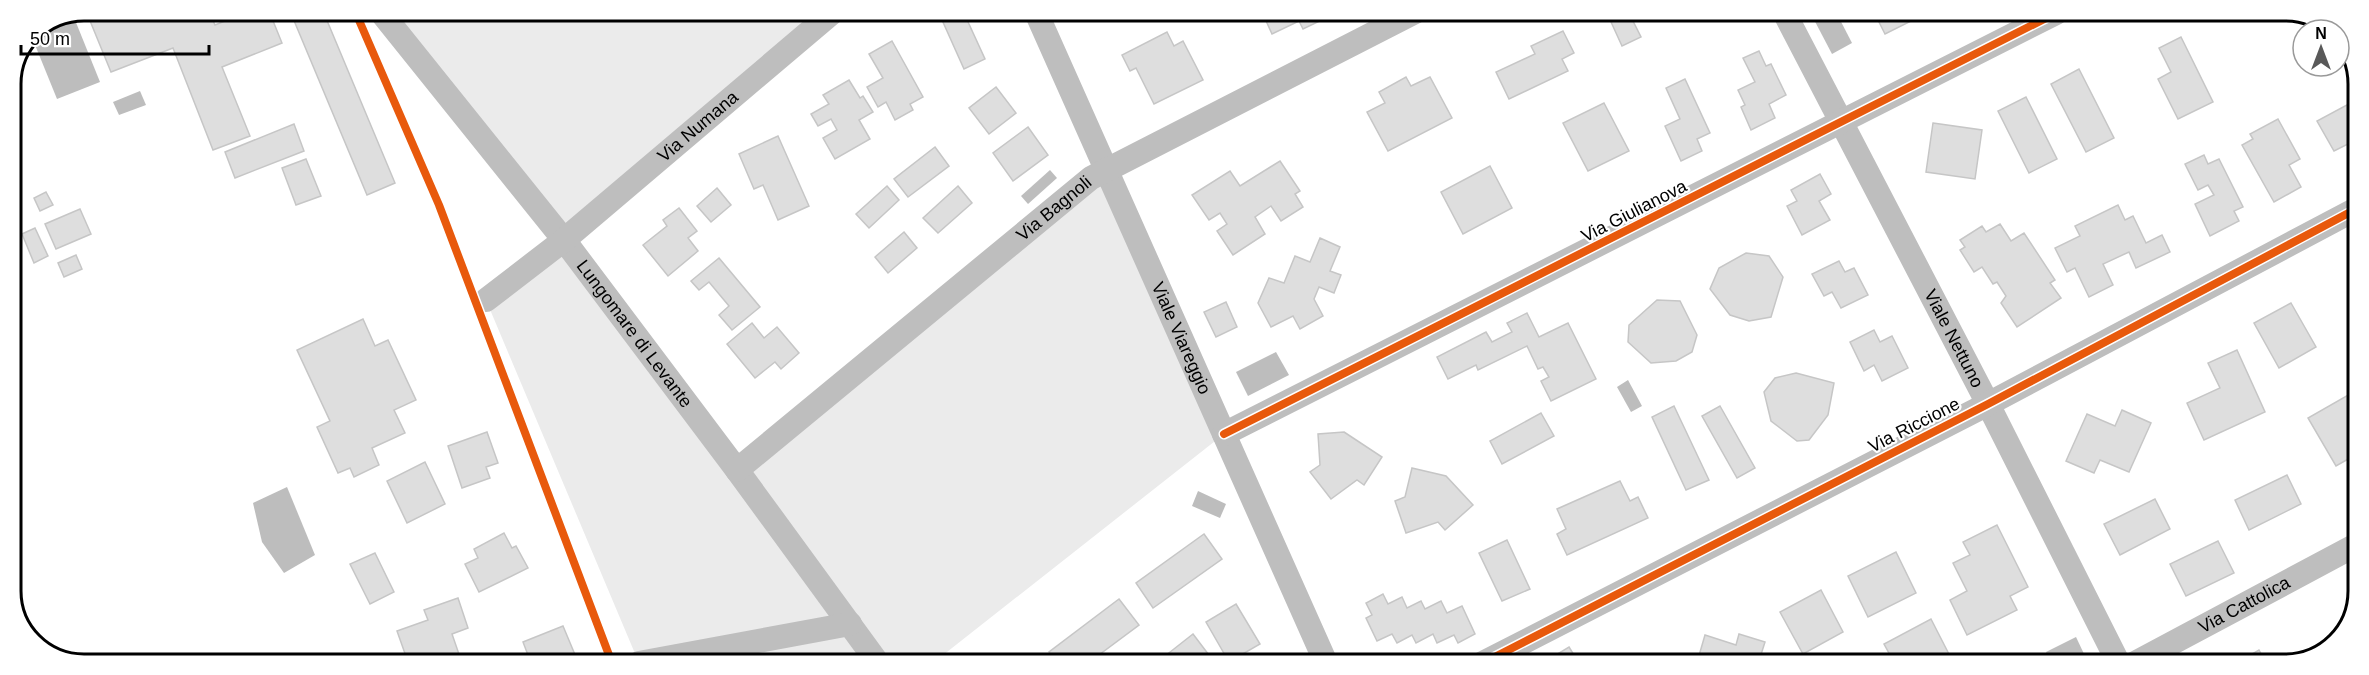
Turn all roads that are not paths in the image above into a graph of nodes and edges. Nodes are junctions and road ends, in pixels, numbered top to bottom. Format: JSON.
{"nodes":[{"id":1,"x":388,"y":21,"type":"edge"},
{"id":2,"x":822,"y":21,"type":"edge"},
{"id":3,"x":1040,"y":21,"type":"edge"},
{"id":4,"x":1397,"y":21,"type":"edge"},
{"id":5,"x":1789,"y":21,"type":"edge"},
{"id":6,"x":2040,"y":21,"type":"edge"},
{"id":7,"x":1842,"y":123,"type":"junction"},
{"id":8,"x":1107,"y":169,"type":"junction"},
{"id":9,"x":2348,"y":213,"type":"edge"},
{"id":10,"x":564,"y":240,"type":"junction"},
{"id":11,"x":486,"y":300,"type":"dead end"},
{"id":12,"x":1988,"y":404,"type":"junction"},
{"id":13,"x":1224,"y":434,"type":"junction"},
{"id":14,"x":737,"y":470,"type":"junction"},
{"id":15,"x":2348,"y":549,"type":"edge"},
{"id":16,"x":850,"y":624,"type":"junction"},
{"id":17,"x":688,"y":654,"type":"edge"},
{"id":18,"x":872,"y":654,"type":"edge"},
{"id":19,"x":1322,"y":654,"type":"edge"},
{"id":20,"x":1500,"y":654,"type":"edge"},
{"id":21,"x":2114,"y":654,"type":"edge"},
{"id":22,"x":2152,"y":654,"type":"edge"}],
"edges":[{"from":1,"to":10,"type":"street","name":"Lungomare di Levante"},
{"from":2,"to":10,"type":"street","name":"Via Numana"},
{"from":3,"to":8,"type":"street","name":"Viale Viareggio"},
{"from":4,"to":8,"type":"street","name":"Via Bagnoli"},
{"from":5,"to":7,"type":"street","name":"Viale Nettuno"},
{"from":6,"to":7,"type":"street","name":"Via Giulianova"},
{"from":7,"to":12,"type":"street","name":"Viale Nettuno"},
{"from":7,"to":13,"type":"street","name":"Via Giulianova"},
{"from":8,"to":13,"type":"street","name":"Viale Viareggio"},
{"from":8,"to":14,"type":"street","name":"Via Bagnoli"},
{"from":9,"to":12,"type":"street","name":"Via Riccione"},
{"from":10,"to":11,"type":"street","name":"Via Numana"},
{"from":10,"to":14,"type":"street","name":"Lungomare di Levante"},
{"from":12,"to":20,"type":"street","name":"Via Riccione"},
{"from":12,"to":21,"type":"street","name":"Viale Nettuno"},
{"from":13,"to":19,"type":"street","name":"Viale Viareggio"},
{"from":14,"to":16,"type":"street","name":"Lungomare di Levante"},
{"from":15,"to":22,"type":"street","name":"Via Cattolica"},
{"from":16,"to":17,"type":"street"},
{"from":16,"to":18,"type":"street","name":"Lungomare di Levante"}]}
